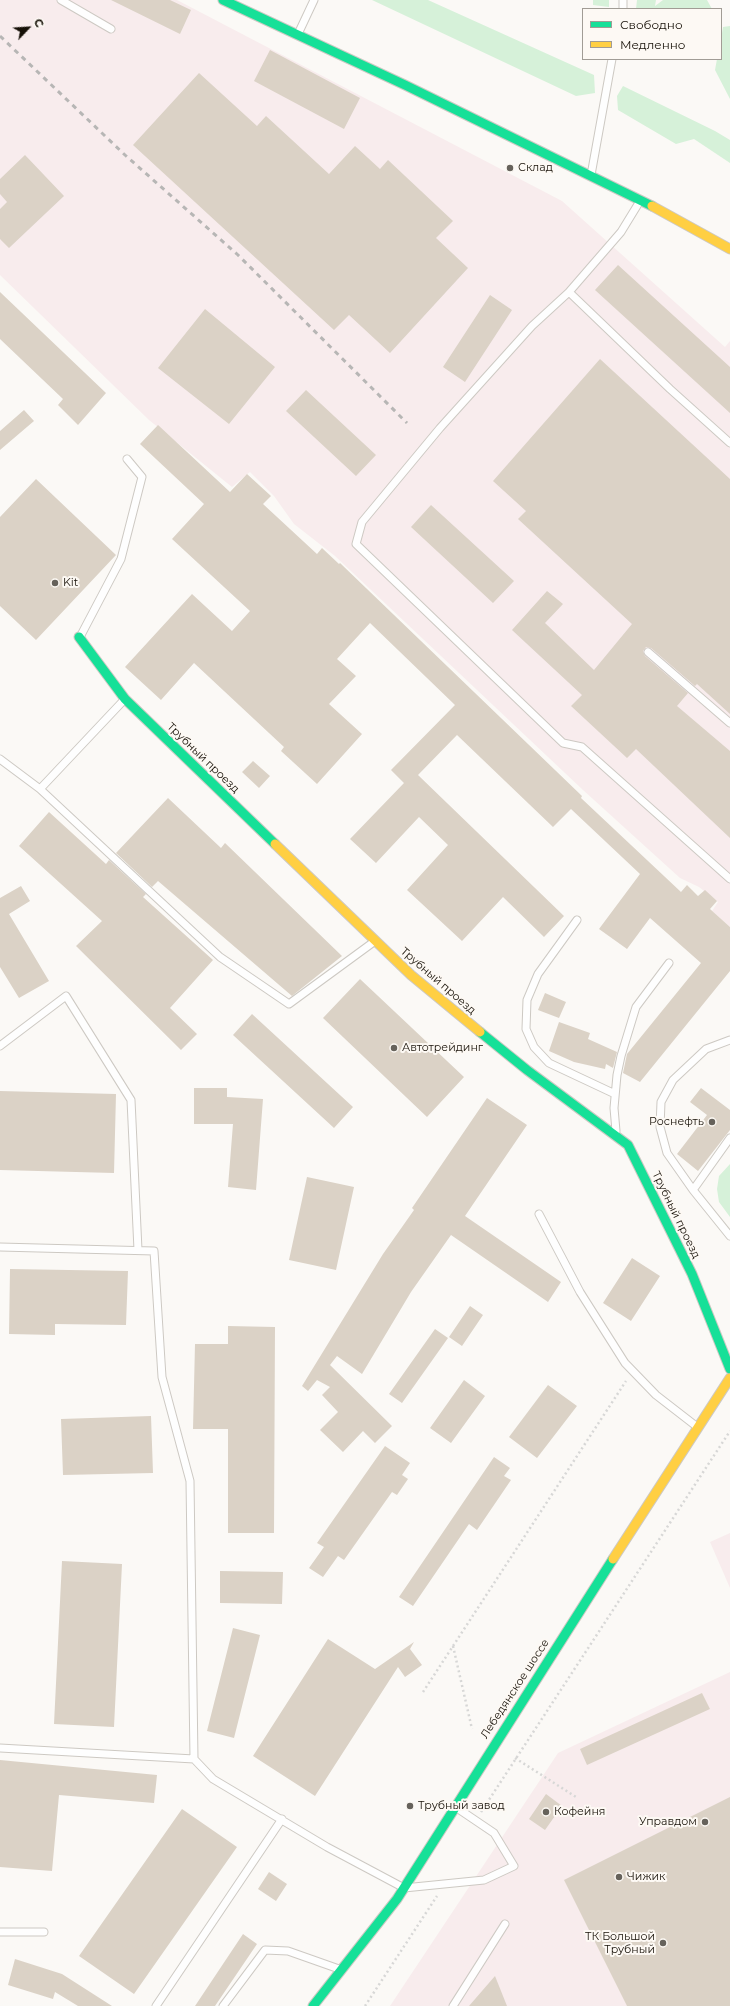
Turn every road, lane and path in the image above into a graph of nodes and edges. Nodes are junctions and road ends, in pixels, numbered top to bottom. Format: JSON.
{"nodes":[{"id":1,"x":61,"y":0,"type":"edge"},
{"id":2,"x":223,"y":0,"type":"edge"},
{"id":3,"x":314,"y":0,"type":"edge"},
{"id":4,"x":111,"y":29,"type":"dead end"},
{"id":5,"x":298,"y":35,"type":"junction"},
{"id":6,"x":612,"y":60,"type":"edge"},
{"id":7,"x":591,"y":175,"type":"junction"},
{"id":8,"x":640,"y":200,"type":"junction"},
{"id":9,"x":730,"y":249,"type":"edge"},
{"id":10,"x":569,"y":292,"type":"junction"},
{"id":11,"x":730,"y":443,"type":"edge"},
{"id":12,"x":127,"y":460,"type":"dead end"},
{"id":13,"x":79,"y":637,"type":"joint"},
{"id":14,"x":648,"y":652,"type":"dead end"},
{"id":15,"x":125,"y":699,"type":"junction"},
{"id":16,"x":730,"y":723,"type":"edge"},
{"id":17,"x":0,"y":759,"type":"edge"},
{"id":18,"x":40,"y":789,"type":"junction"},
{"id":19,"x":730,"y":879,"type":"edge"},
{"id":20,"x":577,"y":920,"type":"dead end"},
{"id":21,"x":375,"y":941,"type":"junction"},
{"id":22,"x":669,"y":963,"type":"dead end"},
{"id":23,"x":730,"y":1040,"type":"edge"},
{"id":24,"x":0,"y":1046,"type":"edge"},
{"id":25,"x":615,"y":1094,"type":"junction"},
{"id":26,"x":616,"y":1136,"type":"junction"},
{"id":27,"x":730,"y":1138,"type":"edge"},
{"id":28,"x":693,"y":1190,"type":"junction"},
{"id":29,"x":539,"y":1214,"type":"dead end"},
{"id":30,"x":730,"y":1236,"type":"edge"},
{"id":31,"x":0,"y":1247,"type":"edge"},
{"id":32,"x":138,"y":1250,"type":"junction"},
{"id":33,"x":730,"y":1369,"type":"edge"},
{"id":34,"x":633,"y":1372,"type":"junction"},
{"id":35,"x":730,"y":1378,"type":"edge"},
{"id":36,"x":698,"y":1428,"type":"junction"},
{"id":37,"x":730,"y":1431,"type":"edge"},
{"id":38,"x":453,"y":1646,"type":"junction"},
{"id":39,"x":423,"y":1692,"type":"dead end"},
{"id":40,"x":472,"y":1729,"type":"dead end"},
{"id":41,"x":0,"y":1748,"type":"edge"},
{"id":42,"x":515,"y":1758,"type":"junction"},
{"id":43,"x":194,"y":1759,"type":"junction"},
{"id":44,"x":576,"y":1797,"type":"dead end"},
{"id":45,"x":454,"y":1806,"type":"junction"},
{"id":46,"x":282,"y":1819,"type":"junction"},
{"id":47,"x":475,"y":1820,"type":"junction"},
{"id":48,"x":445,"y":1884,"type":"junction"},
{"id":49,"x":404,"y":1888,"type":"junction"},
{"id":50,"x":505,"y":1924,"type":"dead end"},
{"id":51,"x":0,"y":1932,"type":"edge"},
{"id":52,"x":44,"y":1932,"type":"dead end"},
{"id":53,"x":341,"y":1970,"type":"junction"},
{"id":54,"x":156,"y":2006,"type":"edge"},
{"id":55,"x":223,"y":2006,"type":"edge"},
{"id":56,"x":313,"y":2006,"type":"edge"},
{"id":57,"x":365,"y":2006,"type":"edge"},
{"id":58,"x":453,"y":2006,"type":"edge"}],
"edges":[{"from":1,"to":4,"type":"lane"},
{"from":2,"to":5,"type":"street"},
{"from":3,"to":5,"type":"lane"},
{"from":5,"to":7,"type":"street"},
{"from":6,"to":7,"type":"lane"},
{"from":7,"to":8,"type":"street"},
{"from":8,"to":9,"type":"street"},
{"from":8,"to":10,"type":"lane"},
{"from":10,"to":11,"type":"lane"},
{"from":10,"to":19,"type":"lane"},
{"from":12,"to":13,"type":"lane"},
{"from":13,"to":15,"type":"street","name":"Трубный проезд"},
{"from":14,"to":16,"type":"lane"},
{"from":15,"to":18,"type":"lane"},
{"from":15,"to":21,"type":"street","name":"Трубный проезд"},
{"from":17,"to":18,"type":"lane"},
{"from":18,"to":21,"type":"lane"},
{"from":20,"to":25,"type":"lane"},
{"from":21,"to":26,"type":"street","name":"Трубный проезд"},
{"from":22,"to":25,"type":"lane"},
{"from":23,"to":28,"type":"lane"},
{"from":24,"to":32,"type":"lane"},
{"from":25,"to":26,"type":"lane"},
{"from":26,"to":33,"type":"street","name":"Трубный проезд"},
{"from":27,"to":28,"type":"lane"},
{"from":28,"to":30,"type":"lane"},
{"from":29,"to":34,"type":"lane"},
{"from":31,"to":32,"type":"lane"},
{"from":32,"to":43,"type":"lane"},
{"from":34,"to":36,"type":"lane"},
{"from":34,"to":38,"type":"path"},
{"from":35,"to":36,"type":"street","name":"Лебедянское шоссе"},
{"from":36,"to":45,"type":"street","name":"Лебедянское шоссе"},
{"from":37,"to":42,"type":"path"},
{"from":38,"to":39,"type":"path"},
{"from":38,"to":40,"type":"path"},
{"from":41,"to":43,"type":"lane"},
{"from":42,"to":44,"type":"path"},
{"from":42,"to":47,"type":"path"},
{"from":43,"to":46,"type":"lane"},
{"from":45,"to":47,"type":"lane"},
{"from":45,"to":49,"type":"street","name":"Лебедянское шоссе"},
{"from":46,"to":49,"type":"lane"},
{"from":46,"to":54,"type":"lane"},
{"from":47,"to":48,"type":"lane"},
{"from":48,"to":49,"type":"lane"},
{"from":48,"to":57,"type":"path"},
{"from":49,"to":53,"type":"street","name":"Лебедянское шоссе"},
{"from":50,"to":58,"type":"lane"},
{"from":51,"to":52,"type":"lane"},
{"from":53,"to":55,"type":"lane"},
{"from":53,"to":56,"type":"street","name":"Лебедянское шоссе"}]}
